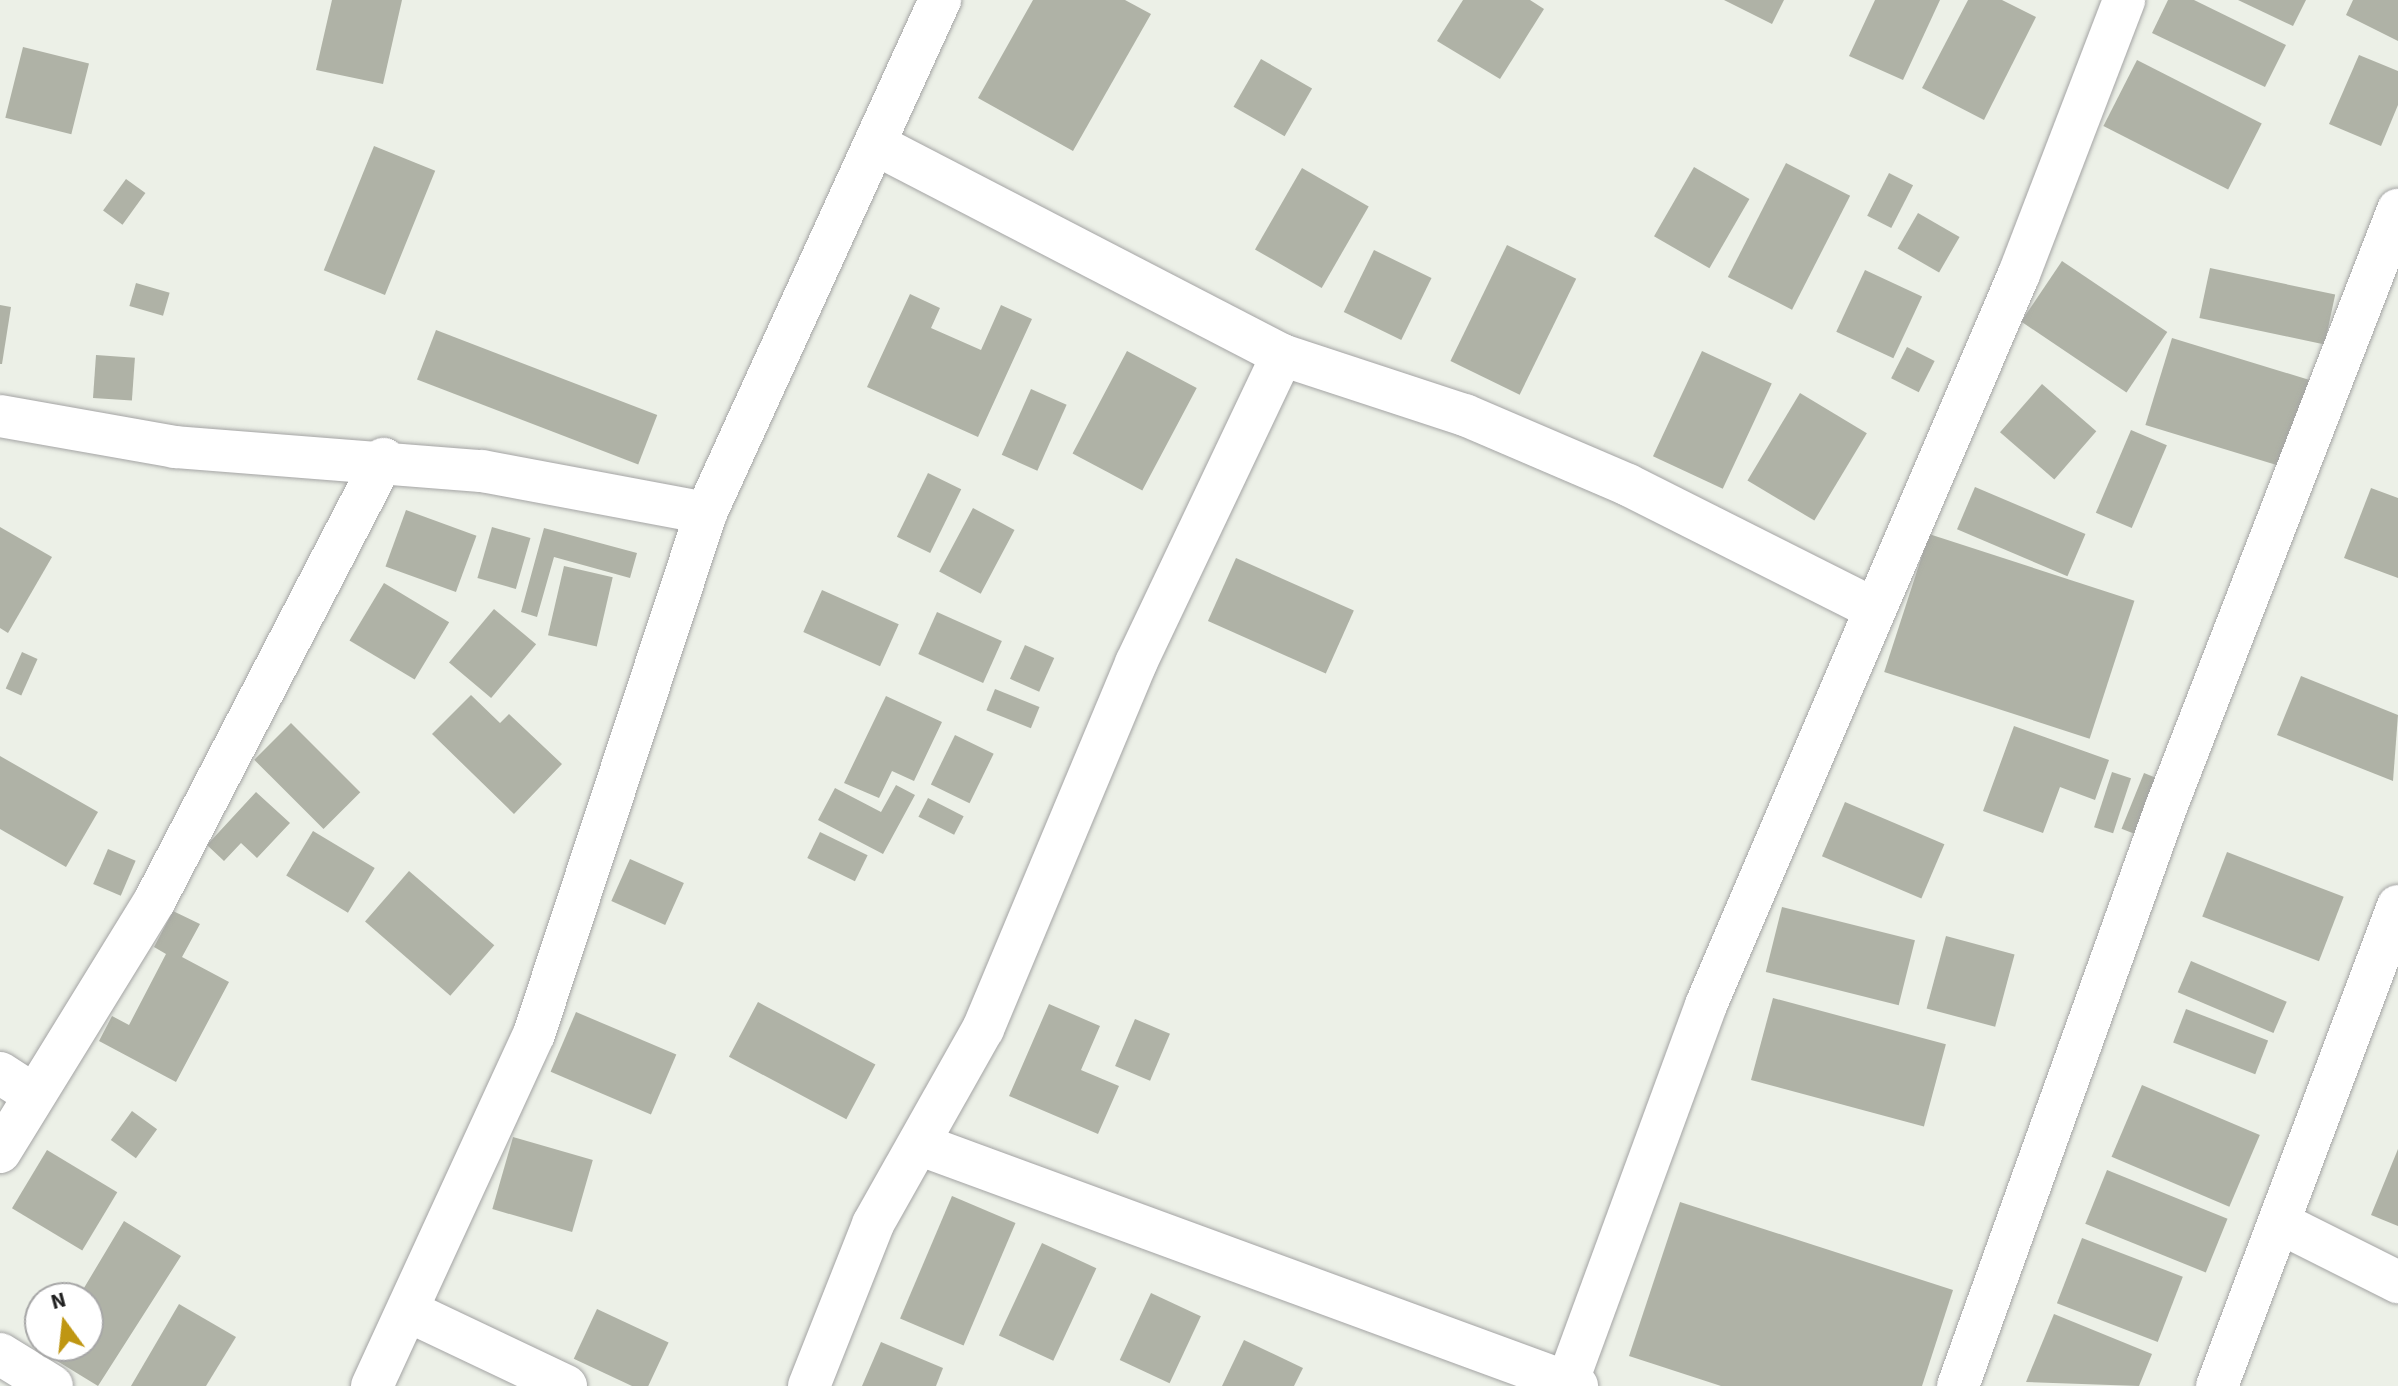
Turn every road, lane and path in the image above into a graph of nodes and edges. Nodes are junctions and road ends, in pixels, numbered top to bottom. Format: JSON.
{"nodes":[{"id":1,"x":940,"y":0,"type":"edge"},
{"id":2,"x":2124,"y":0,"type":"edge"},
{"id":3,"x":875,"y":144,"type":"junction"},
{"id":4,"x":2398,"y":210,"type":"edge"},
{"id":5,"x":1282,"y":355,"type":"junction"},
{"id":6,"x":0,"y":416,"type":"edge"},
{"id":7,"x":384,"y":459,"type":"junction"},
{"id":8,"x":706,"y":513,"type":"junction"},
{"id":9,"x":1871,"y":607,"type":"junction"},
{"id":10,"x":2398,"y":906,"type":"edge"},
{"id":11,"x":17,"y":1084,"type":"edge"},
{"id":12,"x":921,"y":1145,"type":"junction"},
{"id":13,"x":0,"y":1152,"type":"edge"},
{"id":14,"x":2282,"y":1224,"type":"junction"},
{"id":15,"x":2398,"y":1282,"type":"edge"},
{"id":16,"x":408,"y":1311,"type":"junction"},
{"id":17,"x":0,"y":1354,"type":"edge"},
{"id":18,"x":1572,"y":1384,"type":"edge"},
{"id":19,"x":52,"y":1386,"type":"edge"},
{"id":20,"x":372,"y":1386,"type":"edge"},
{"id":21,"x":566,"y":1386,"type":"edge"},
{"id":22,"x":809,"y":1386,"type":"edge"},
{"id":23,"x":1958,"y":1386,"type":"edge"},
{"id":24,"x":2217,"y":1386,"type":"edge"}],
"edges":[{"from":1,"to":3,"type":"street"},
{"from":2,"to":9,"type":"street"},
{"from":3,"to":5,"type":"street"},
{"from":3,"to":8,"type":"street"},
{"from":4,"to":23,"type":"street"},
{"from":5,"to":9,"type":"street"},
{"from":5,"to":12,"type":"street"},
{"from":6,"to":7,"type":"street"},
{"from":7,"to":8,"type":"street"},
{"from":7,"to":11,"type":"street"},
{"from":8,"to":16,"type":"street"},
{"from":9,"to":18,"type":"street"},
{"from":10,"to":14,"type":"street"},
{"from":11,"to":13,"type":"street"},
{"from":12,"to":18,"type":"street"},
{"from":12,"to":22,"type":"street"},
{"from":14,"to":15,"type":"street"},
{"from":14,"to":24,"type":"street"},
{"from":16,"to":20,"type":"street"},
{"from":16,"to":21,"type":"street"},
{"from":17,"to":19,"type":"street"}]}
